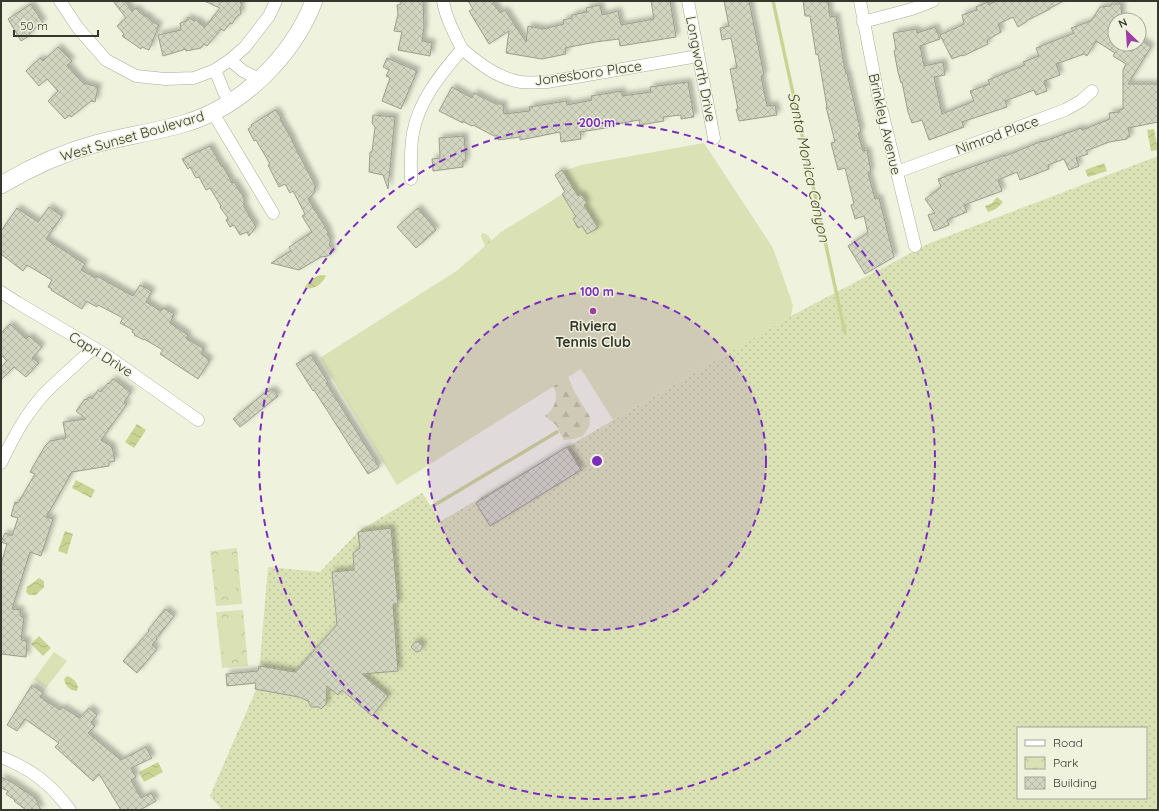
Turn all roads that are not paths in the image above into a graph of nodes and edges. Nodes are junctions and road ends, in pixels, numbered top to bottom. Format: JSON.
{"nodes":[{"id":1,"x":60,"y":1,"type":"edge"},
{"id":2,"x":276,"y":1,"type":"edge"},
{"id":3,"x":314,"y":1,"type":"edge"},
{"id":4,"x":443,"y":1,"type":"edge"},
{"id":5,"x":688,"y":1,"type":"edge"},
{"id":6,"x":860,"y":1,"type":"edge"},
{"id":7,"x":933,"y":1,"type":"edge"},
{"id":8,"x":864,"y":22,"type":"junction"},
{"id":9,"x":462,"y":49,"type":"junction"},
{"id":10,"x":698,"y":56,"type":"junction"},
{"id":11,"x":230,"y":60,"type":"junction"},
{"id":12,"x":215,"y":70,"type":"junction"},
{"id":13,"x":259,"y":80,"type":"junction"},
{"id":14,"x":1092,"y":91,"type":"dead end"},
{"id":15,"x":230,"y":102,"type":"junction"},
{"id":16,"x":213,"y":112,"type":"junction"},
{"id":17,"x":714,"y":138,"type":"dead end"},
{"id":18,"x":897,"y":172,"type":"junction"},
{"id":19,"x":411,"y":180,"type":"dead end"},
{"id":20,"x":1,"y":185,"type":"edge"},
{"id":21,"x":273,"y":213,"type":"dead end"},
{"id":22,"x":914,"y":246,"type":"dead end"},
{"id":23,"x":1,"y":292,"type":"edge"},
{"id":24,"x":93,"y":348,"type":"junction"},
{"id":25,"x":198,"y":420,"type":"dead end"},
{"id":26,"x":1,"y":463,"type":"edge"},
{"id":27,"x":1,"y":757,"type":"edge"},
{"id":28,"x":70,"y":810,"type":"edge"}],
"edges":[{"from":1,"to":12,"type":"street"},
{"from":2,"to":11,"type":"street"},
{"from":3,"to":13,"type":"main road","name":"West Sunset Boulevard"},
{"from":4,"to":9,"type":"street"},
{"from":5,"to":10,"type":"street","name":"Longworth Drive"},
{"from":6,"to":8,"type":"street","name":"Brinkley Avenue"},
{"from":7,"to":8,"type":"street"},
{"from":8,"to":18,"type":"street","name":"Brinkley Avenue"},
{"from":9,"to":10,"type":"street","name":"Jonesboro Place"},
{"from":9,"to":19,"type":"street"},
{"from":10,"to":17,"type":"street","name":"Longworth Drive"},
{"from":11,"to":12,"type":"street"},
{"from":11,"to":13,"type":"street"},
{"from":12,"to":15,"type":"street"},
{"from":13,"to":15,"type":"main road","name":"West Sunset Boulevard"},
{"from":14,"to":18,"type":"street","name":"Nimrod Place"},
{"from":15,"to":16,"type":"main road","name":"West Sunset Boulevard"},
{"from":16,"to":20,"type":"main road","name":"West Sunset Boulevard"},
{"from":16,"to":21,"type":"street"},
{"from":18,"to":22,"type":"street","name":"Brinkley Avenue"},
{"from":23,"to":24,"type":"street","name":"Capri Drive"},
{"from":24,"to":25,"type":"street","name":"Capri Drive"},
{"from":24,"to":26,"type":"street"},
{"from":27,"to":28,"type":"street"}]}
